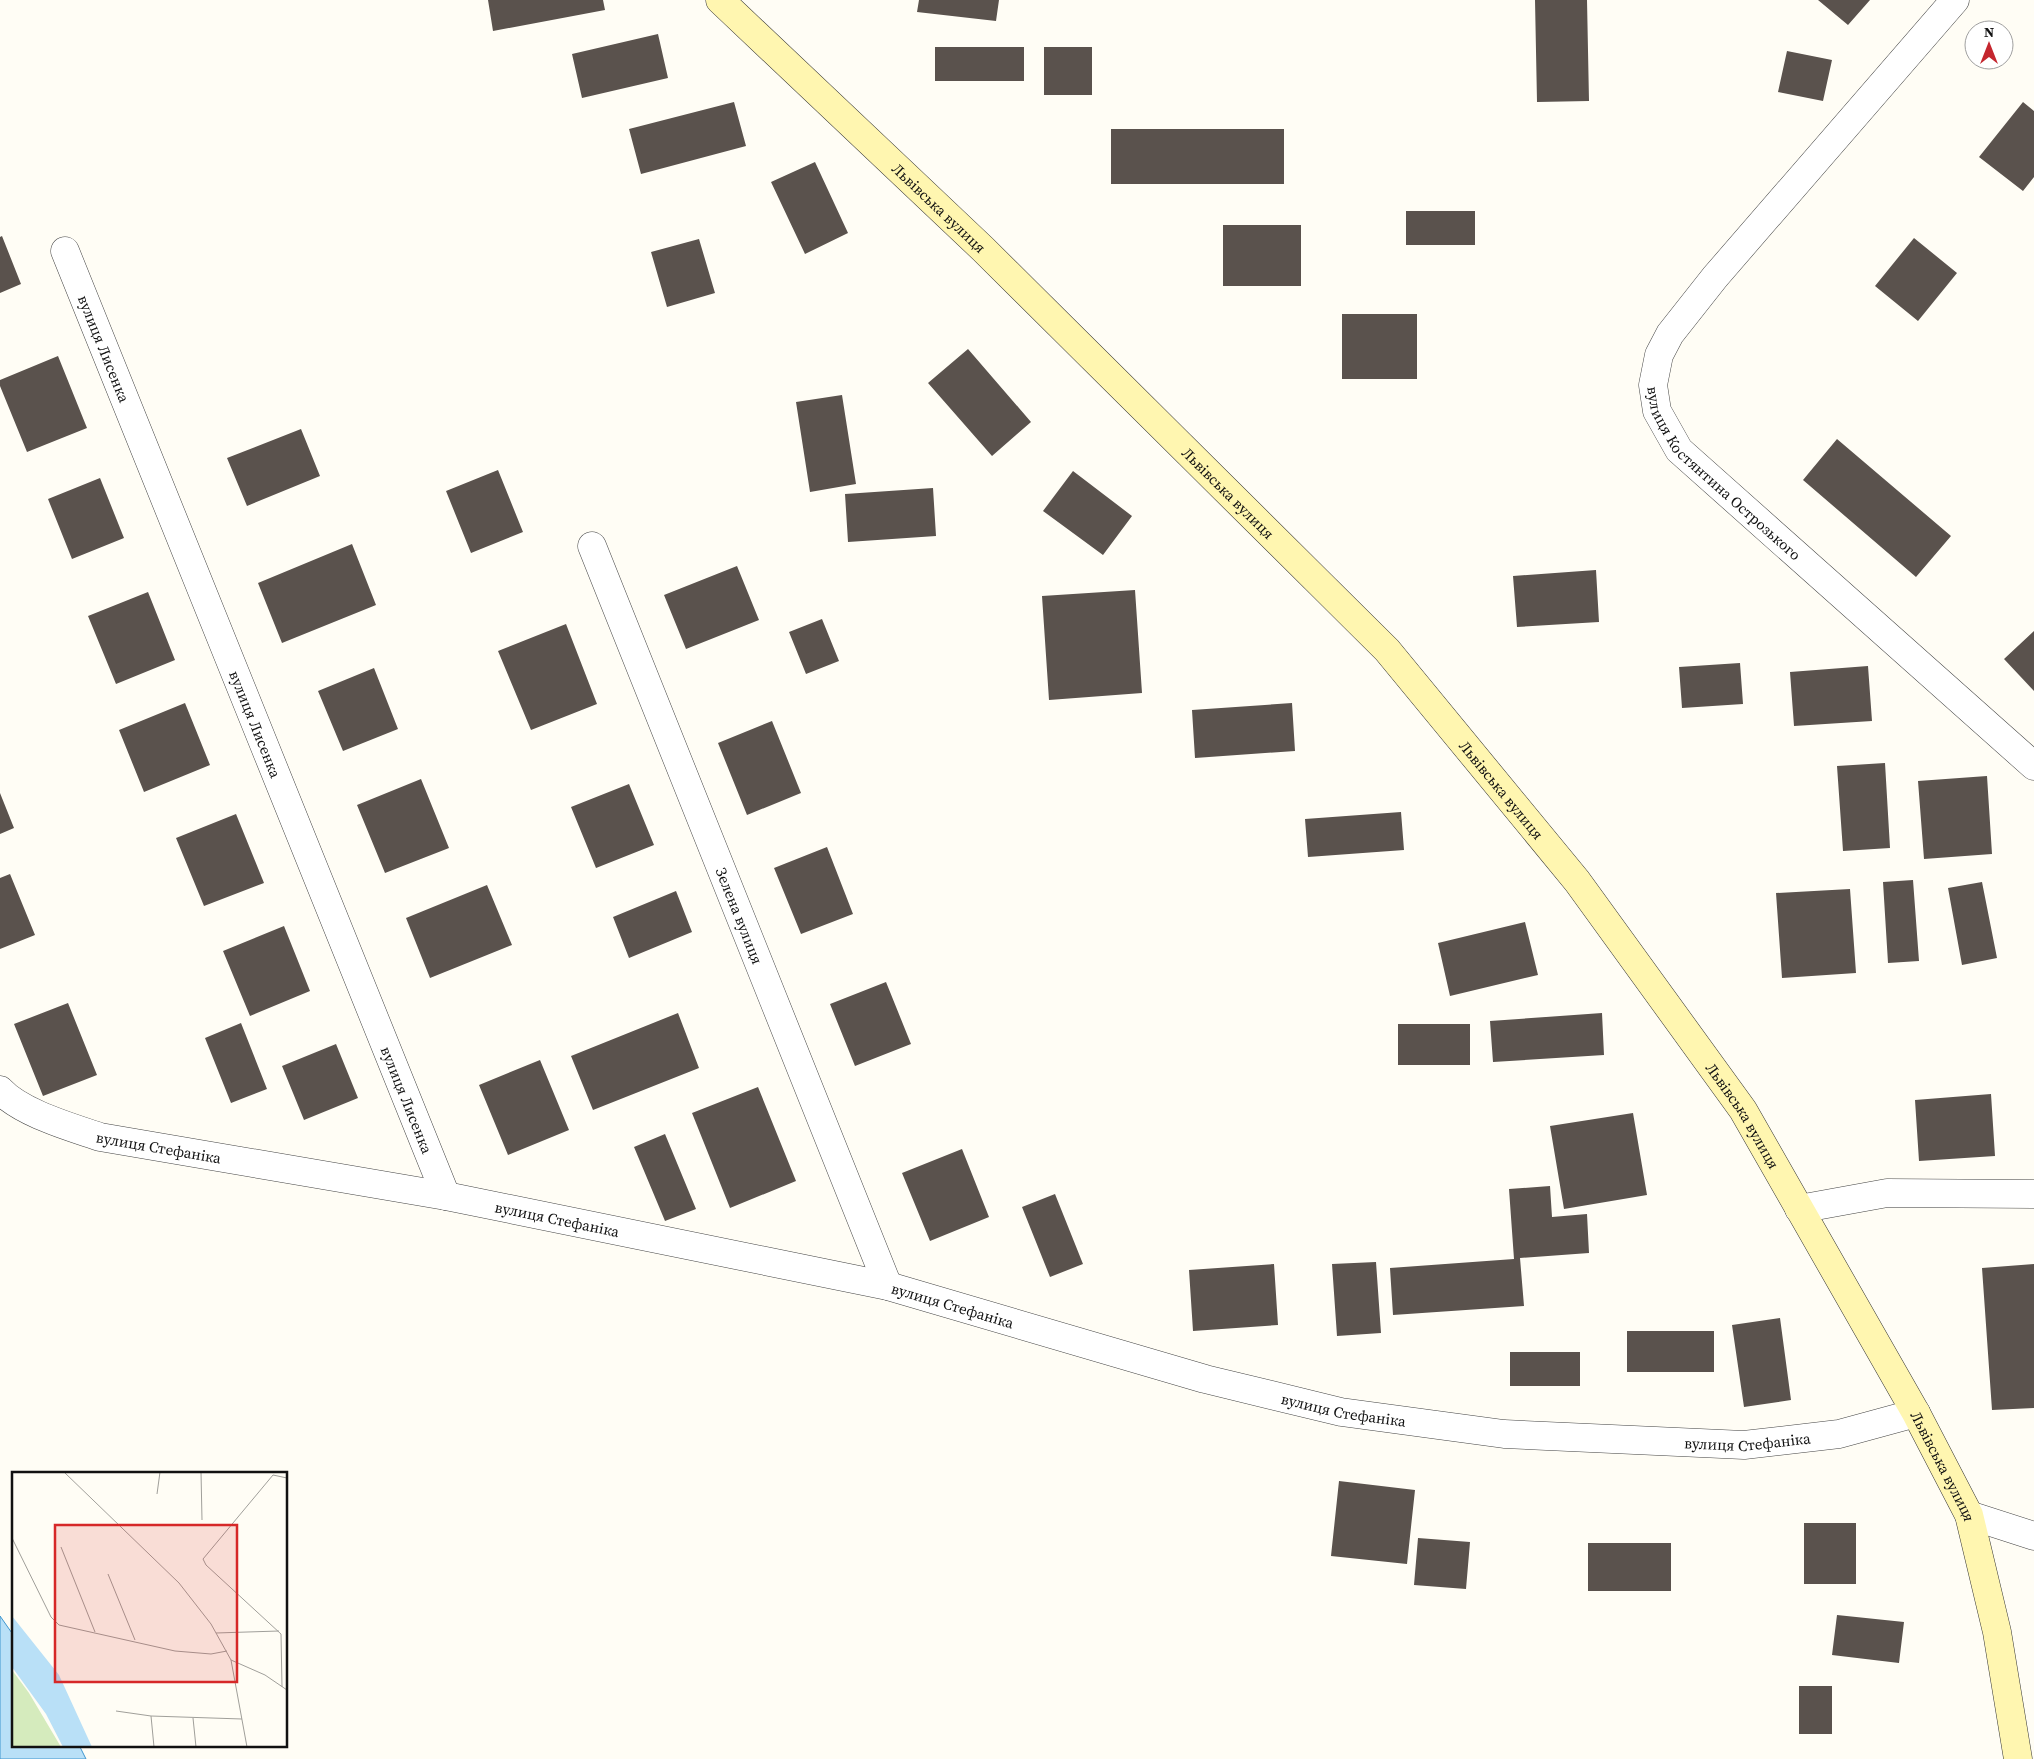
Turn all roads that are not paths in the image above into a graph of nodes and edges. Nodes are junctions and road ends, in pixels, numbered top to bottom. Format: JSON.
{"nodes":[{"id":1,"x":720,"y":0,"type":"edge"},
{"id":2,"x":1955,"y":0,"type":"edge"},
{"id":3,"x":65,"y":251,"type":"dead end"},
{"id":4,"x":592,"y":546,"type":"dead end"},
{"id":5,"x":2034,"y":766,"type":"edge"},
{"id":6,"x":0,"y":1090,"type":"edge"},
{"id":7,"x":2034,"y":1194,"type":"edge"},
{"id":8,"x":446,"y":1196,"type":"junction"},
{"id":9,"x":1799,"y":1209,"type":"junction"},
{"id":10,"x":888,"y":1286,"type":"junction"},
{"id":11,"x":1916,"y":1413,"type":"junction"},
{"id":12,"x":1969,"y":1515,"type":"junction"},
{"id":13,"x":2034,"y":1536,"type":"edge"},
{"id":14,"x":2018,"y":1759,"type":"edge"}],
"edges":[{"from":1,"to":9,"type":"street","name":"Львівська вулиця"},
{"from":2,"to":5,"type":"street","name":"вулиця Костянтина Острозького"},
{"from":3,"to":8,"type":"street","name":"вулиця Лисенка"},
{"from":4,"to":10,"type":"street","name":"Зелена вулиця"},
{"from":6,"to":8,"type":"street","name":"вулиця Стефаніка"},
{"from":7,"to":9,"type":"street"},
{"from":8,"to":10,"type":"street","name":"вулиця Стефаніка"},
{"from":9,"to":11,"type":"street","name":"Львівська вулиця"},
{"from":10,"to":11,"type":"street","name":"вулиця Стефаніка"},
{"from":11,"to":12,"type":"street","name":"Львівська вулиця"},
{"from":12,"to":13,"type":"street"},
{"from":12,"to":14,"type":"street","name":"Львівська вулиця"}]}
